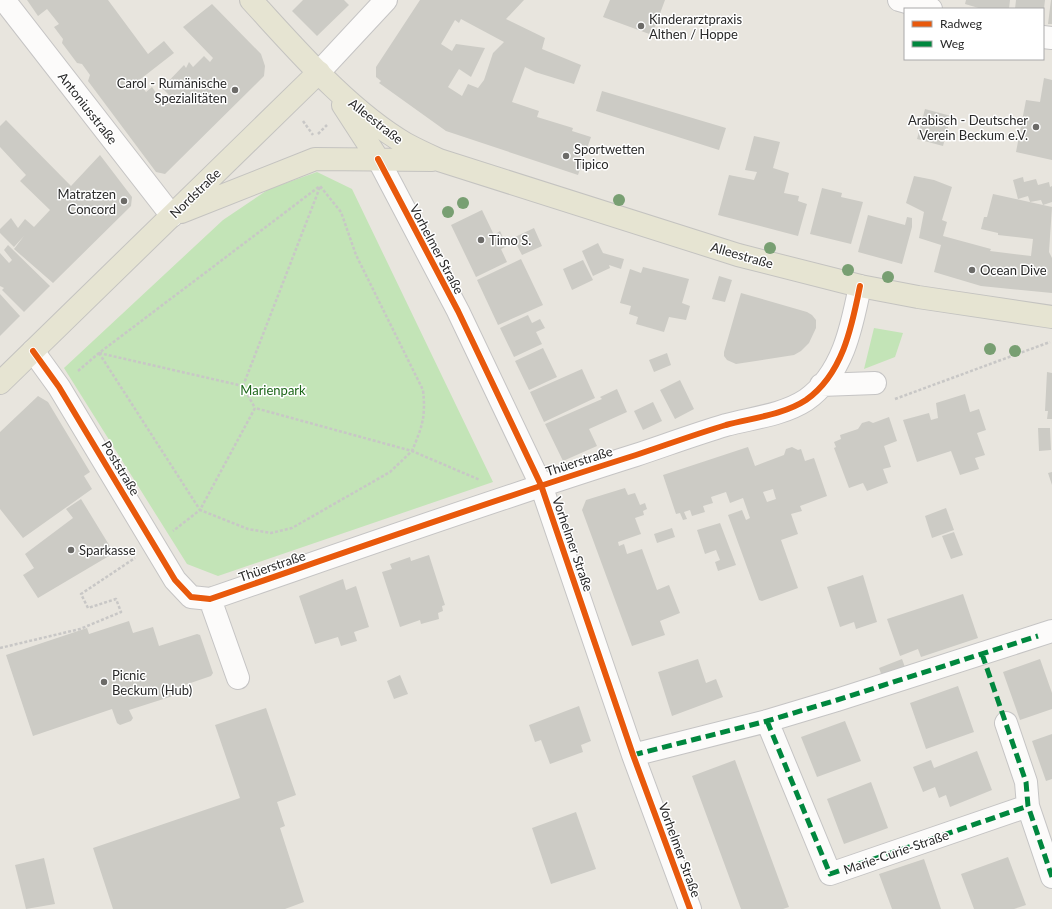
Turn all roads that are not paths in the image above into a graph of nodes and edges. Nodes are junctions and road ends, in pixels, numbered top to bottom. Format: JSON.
{"nodes":[{"id":1,"x":4,"y":0,"type":"edge"},
{"id":2,"x":251,"y":0,"type":"edge"},
{"id":3,"x":386,"y":0,"type":"edge"},
{"id":4,"x":899,"y":0,"type":"edge"},
{"id":5,"x":927,"y":8,"type":"edge"},
{"id":6,"x":319,"y":72,"type":"junction"},
{"id":7,"x":378,"y":159,"type":"junction"},
{"id":8,"x":439,"y":160,"type":"junction"},
{"id":9,"x":172,"y":216,"type":"junction"},
{"id":10,"x":860,"y":286,"type":"junction"},
{"id":11,"x":1052,"y":317,"type":"edge"},
{"id":12,"x":33,"y":351,"type":"junction"},
{"id":13,"x":0,"y":383,"type":"edge"},
{"id":14,"x":874,"y":383,"type":"dead end"},
{"id":15,"x":821,"y":385,"type":"junction"},
{"id":16,"x":541,"y":485,"type":"junction"},
{"id":17,"x":200,"y":598,"type":"junction"},
{"id":18,"x":1045,"y":633,"type":"edge"},
{"id":19,"x":238,"y":678,"type":"dead end"},
{"id":20,"x":767,"y":721,"type":"junction"},
{"id":21,"x":1006,"y":723,"type":"dead end"},
{"id":22,"x":633,"y":755,"type":"junction"},
{"id":23,"x":1028,"y":806,"type":"junction"},
{"id":24,"x":1052,"y":877,"type":"edge"},
{"id":25,"x":690,"y":909,"type":"edge"}],
"edges":[{"from":1,"to":9,"type":"street","name":"Antoniusstraße"},
{"from":2,"to":6,"type":"main road"},
{"from":3,"to":6,"type":"street","name":"Nordstraße"},
{"from":4,"to":5,"type":"street"},
{"from":6,"to":7,"type":"main road","name":"Vorhelmer Straße"},
{"from":6,"to":8,"type":"main road","name":"Alleestraße"},
{"from":6,"to":9,"type":"main road","name":"Nordstraße"},
{"from":7,"to":8,"type":"main road","name":"Alleestraße"},
{"from":7,"to":9,"type":"main road","name":"Alleestraße"},
{"from":7,"to":16,"type":"street","name":"Vorhelmer Straße"},
{"from":8,"to":10,"type":"main road","name":"Alleestraße"},
{"from":9,"to":12,"type":"main road","name":"Nordstraße"},
{"from":10,"to":11,"type":"main road","name":"Alleestraße"},
{"from":10,"to":15,"type":"street","name":"Thüerstraße"},
{"from":12,"to":13,"type":"main road","name":"Nordstraße"},
{"from":12,"to":17,"type":"street","name":"Poststraße"},
{"from":14,"to":15,"type":"street"},
{"from":15,"to":16,"type":"street","name":"Thüerstraße"},
{"from":16,"to":17,"type":"street","name":"Thüerstraße"},
{"from":16,"to":22,"type":"street","name":"Vorhelmer Straße"},
{"from":17,"to":19,"type":"street"},
{"from":18,"to":20,"type":"street"},
{"from":20,"to":22,"type":"street"},
{"from":20,"to":23,"type":"street","name":"Marie-Curie-Straße"},
{"from":21,"to":23,"type":"street"},
{"from":22,"to":25,"type":"street","name":"Vorhelmer Straße"},
{"from":23,"to":24,"type":"street"}]}
